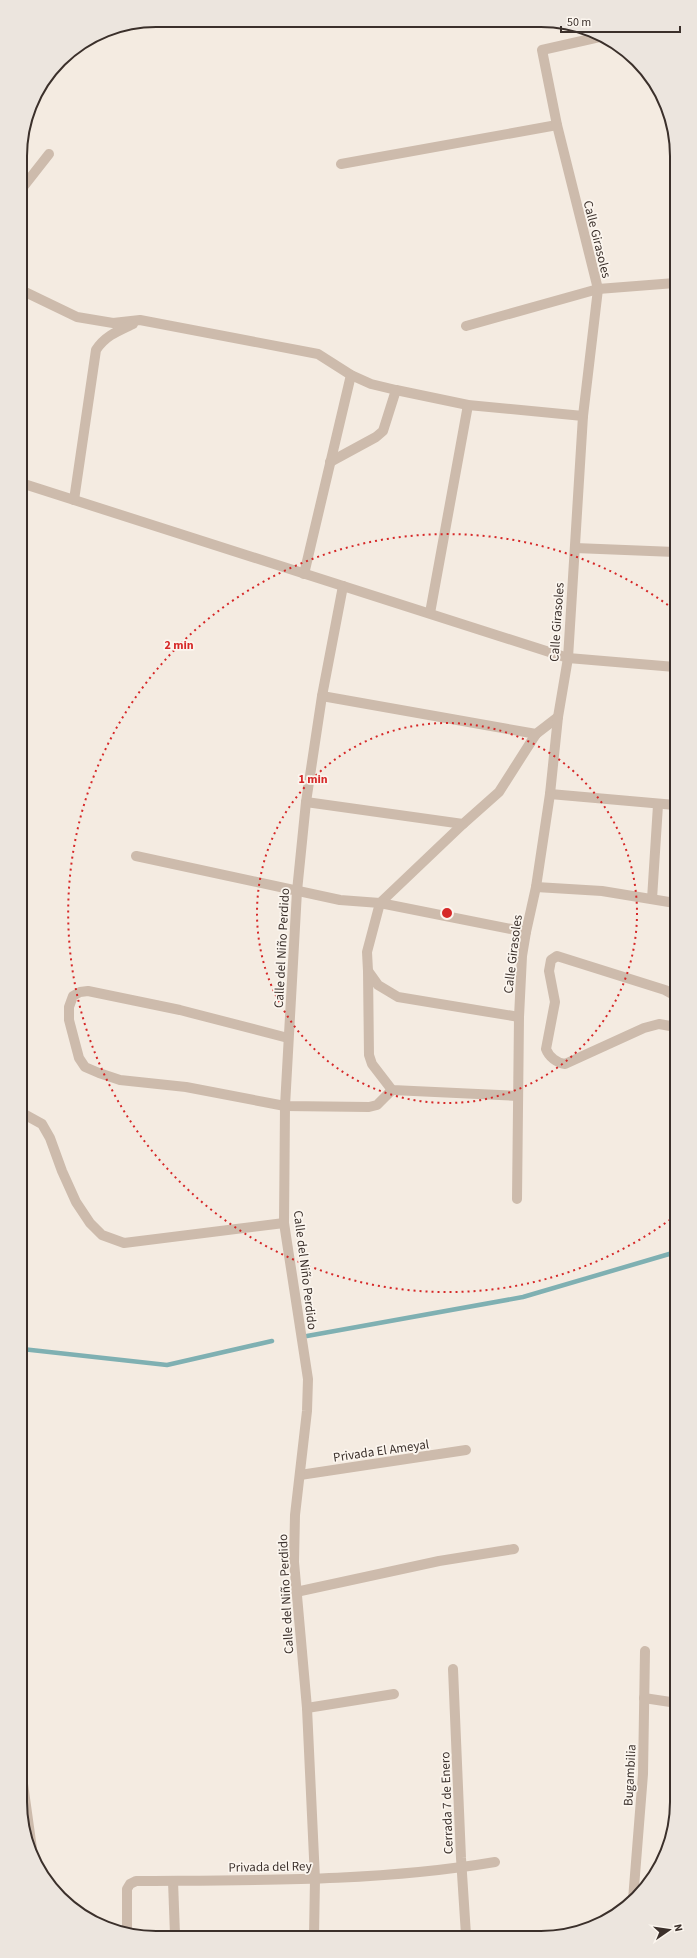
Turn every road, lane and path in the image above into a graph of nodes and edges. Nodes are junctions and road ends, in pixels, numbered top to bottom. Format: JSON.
{"nodes":[{"id":1,"x":594,"y":38,"type":"edge"},
{"id":2,"x":557,"y":125,"type":"junction"},
{"id":3,"x":49,"y":154,"type":"dead end"},
{"id":4,"x":341,"y":164,"type":"dead end"},
{"id":5,"x":27,"y":182,"type":"edge"},
{"id":6,"x":670,"y":283,"type":"edge"},
{"id":7,"x":598,"y":289,"type":"junction"},
{"id":8,"x":27,"y":293,"type":"edge"},
{"id":9,"x":140,"y":320,"type":"junction"},
{"id":10,"x":466,"y":326,"type":"dead end"},
{"id":11,"x":351,"y":375,"type":"junction"},
{"id":12,"x":396,"y":390,"type":"junction"},
{"id":13,"x":468,"y":405,"type":"junction"},
{"id":14,"x":583,"y":416,"type":"junction"},
{"id":15,"x":330,"y":462,"type":"junction"},
{"id":16,"x":27,"y":485,"type":"edge"},
{"id":17,"x":74,"y":500,"type":"junction"},
{"id":18,"x":575,"y":548,"type":"junction"},
{"id":19,"x":670,"y":552,"type":"edge"},
{"id":20,"x":304,"y":574,"type":"junction"},
{"id":21,"x":343,"y":586,"type":"junction"},
{"id":22,"x":430,"y":613,"type":"junction"},
{"id":23,"x":568,"y":658,"type":"junction"},
{"id":24,"x":670,"y":667,"type":"edge"},
{"id":25,"x":322,"y":696,"type":"junction"},
{"id":26,"x":558,"y":717,"type":"junction"},
{"id":27,"x":536,"y":734,"type":"junction"},
{"id":28,"x":550,"y":794,"type":"junction"},
{"id":29,"x":306,"y":802,"type":"junction"},
{"id":30,"x":658,"y":805,"type":"junction"},
{"id":31,"x":670,"y":805,"type":"edge"},
{"id":32,"x":462,"y":824,"type":"junction"},
{"id":33,"x":136,"y":856,"type":"dead end"},
{"id":34,"x":536,"y":887,"type":"junction"},
{"id":35,"x":297,"y":891,"type":"junction"},
{"id":36,"x":652,"y":898,"type":"junction"},
{"id":37,"x":670,"y":902,"type":"edge"},
{"id":38,"x":380,"y":903,"type":"junction"},
{"id":39,"x":526,"y":932,"type":"junction"},
{"id":40,"x":368,"y":971,"type":"junction"},
{"id":41,"x":670,"y":993,"type":"edge"},
{"id":42,"x":519,"y":1017,"type":"junction"},
{"id":43,"x":670,"y":1026,"type":"edge"},
{"id":44,"x":288,"y":1038,"type":"junction"},
{"id":45,"x":392,"y":1090,"type":"junction"},
{"id":46,"x":518,"y":1096,"type":"junction"},
{"id":47,"x":285,"y":1106,"type":"junction"},
{"id":48,"x":27,"y":1116,"type":"edge"},
{"id":49,"x":517,"y":1199,"type":"dead end"},
{"id":50,"x":284,"y":1223,"type":"junction"},
{"id":51,"x":466,"y":1450,"type":"dead end"},
{"id":52,"x":300,"y":1475,"type":"junction"},
{"id":53,"x":514,"y":1549,"type":"dead end"},
{"id":54,"x":296,"y":1592,"type":"junction"},
{"id":55,"x":645,"y":1651,"type":"dead end"},
{"id":56,"x":453,"y":1669,"type":"dead end"},
{"id":57,"x":394,"y":1694,"type":"dead end"},
{"id":58,"x":644,"y":1698,"type":"junction"},
{"id":59,"x":670,"y":1701,"type":"edge"},
{"id":60,"x":306,"y":1708,"type":"junction"},
{"id":61,"x":495,"y":1862,"type":"dead end"},
{"id":62,"x":462,"y":1868,"type":"junction"},
{"id":63,"x":315,"y":1879,"type":"junction"},
{"id":64,"x":173,"y":1880,"type":"junction"},
{"id":65,"x":634,"y":1891,"type":"edge"},
{"id":66,"x":127,"y":1928,"type":"edge"},
{"id":67,"x":175,"y":1931,"type":"edge"},
{"id":68,"x":314,"y":1931,"type":"edge"},
{"id":69,"x":466,"y":1931,"type":"edge"}],
"edges":[{"from":1,"to":2,"type":"street","name":"Calle Girasoles"},
{"from":2,"to":4,"type":"street"},
{"from":2,"to":7,"type":"street","name":"Calle Girasoles"},
{"from":3,"to":5,"type":"street"},
{"from":6,"to":7,"type":"street"},
{"from":7,"to":10,"type":"street"},
{"from":7,"to":14,"type":"street","name":"Calle Girasoles"},
{"from":8,"to":9,"type":"street"},
{"from":9,"to":11,"type":"street"},
{"from":9,"to":17,"type":"street"},
{"from":11,"to":12,"type":"street"},
{"from":11,"to":15,"type":"street"},
{"from":12,"to":13,"type":"street"},
{"from":12,"to":15,"type":"street"},
{"from":13,"to":14,"type":"street"},
{"from":13,"to":22,"type":"street"},
{"from":14,"to":18,"type":"street","name":"Calle Girasoles"},
{"from":15,"to":20,"type":"street"},
{"from":16,"to":17,"type":"street"},
{"from":17,"to":20,"type":"street"},
{"from":18,"to":19,"type":"street"},
{"from":18,"to":23,"type":"street","name":"Calle Girasoles"},
{"from":20,"to":21,"type":"street"},
{"from":21,"to":22,"type":"street"},
{"from":21,"to":25,"type":"street","name":"Calle del Niño Perdido"},
{"from":22,"to":23,"type":"street"},
{"from":23,"to":24,"type":"street"},
{"from":23,"to":26,"type":"street","name":"Calle Girasoles"},
{"from":25,"to":27,"type":"street"},
{"from":25,"to":29,"type":"street","name":"Calle del Niño Perdido"},
{"from":26,"to":27,"type":"street"},
{"from":26,"to":28,"type":"street","name":"Calle Girasoles"},
{"from":27,"to":32,"type":"street"},
{"from":28,"to":30,"type":"street"},
{"from":28,"to":34,"type":"street","name":"Calle Girasoles"},
{"from":29,"to":32,"type":"street"},
{"from":29,"to":35,"type":"street","name":"Calle del Niño Perdido"},
{"from":30,"to":31,"type":"street"},
{"from":30,"to":36,"type":"street"},
{"from":32,"to":38,"type":"street"},
{"from":33,"to":35,"type":"street"},
{"from":34,"to":36,"type":"street"},
{"from":34,"to":39,"type":"street","name":"Calle Girasoles"},
{"from":35,"to":38,"type":"street"},
{"from":35,"to":44,"type":"street","name":"Calle del Niño Perdido"},
{"from":36,"to":37,"type":"street"},
{"from":38,"to":39,"type":"street"},
{"from":38,"to":40,"type":"street"},
{"from":39,"to":42,"type":"street","name":"Calle Girasoles"},
{"from":40,"to":42,"type":"street"},
{"from":40,"to":45,"type":"street"},
{"from":41,"to":43,"type":"street"},
{"from":42,"to":46,"type":"street","name":"Calle Girasoles"},
{"from":44,"to":47,"type":"street","name":"Calle del Niño Perdido"},
{"from":44,"to":47,"type":"street"},
{"from":45,"to":46,"type":"street"},
{"from":45,"to":47,"type":"street"},
{"from":46,"to":49,"type":"street","name":"Calle Girasoles"},
{"from":47,"to":50,"type":"street","name":"Calle del Niño Perdido"},
{"from":48,"to":50,"type":"street"},
{"from":50,"to":52,"type":"street","name":"Calle del Niño Perdido"},
{"from":51,"to":52,"type":"street","name":"Privada El Ameyal"},
{"from":52,"to":54,"type":"street","name":"Calle del Niño Perdido"},
{"from":53,"to":54,"type":"street"},
{"from":54,"to":60,"type":"street","name":"Calle del Niño Perdido"},
{"from":55,"to":58,"type":"street","name":"Bugambilia"},
{"from":56,"to":62,"type":"street","name":"Cerrada 7 de Enero"},
{"from":57,"to":60,"type":"street"},
{"from":58,"to":59,"type":"street"},
{"from":58,"to":65,"type":"street","name":"Bugambilia"},
{"from":60,"to":63,"type":"street","name":"Calle del Niño Perdido"},
{"from":61,"to":62,"type":"street","name":"Privada del Rey"},
{"from":62,"to":63,"type":"street","name":"Privada del Rey"},
{"from":62,"to":69,"type":"street","name":"Cerrada 7 de Enero"},
{"from":63,"to":64,"type":"street","name":"Privada del Rey"},
{"from":63,"to":68,"type":"street","name":"Calle del Niño Perdido"},
{"from":64,"to":66,"type":"street","name":"Privada del Rey"},
{"from":64,"to":67,"type":"street"}]}
